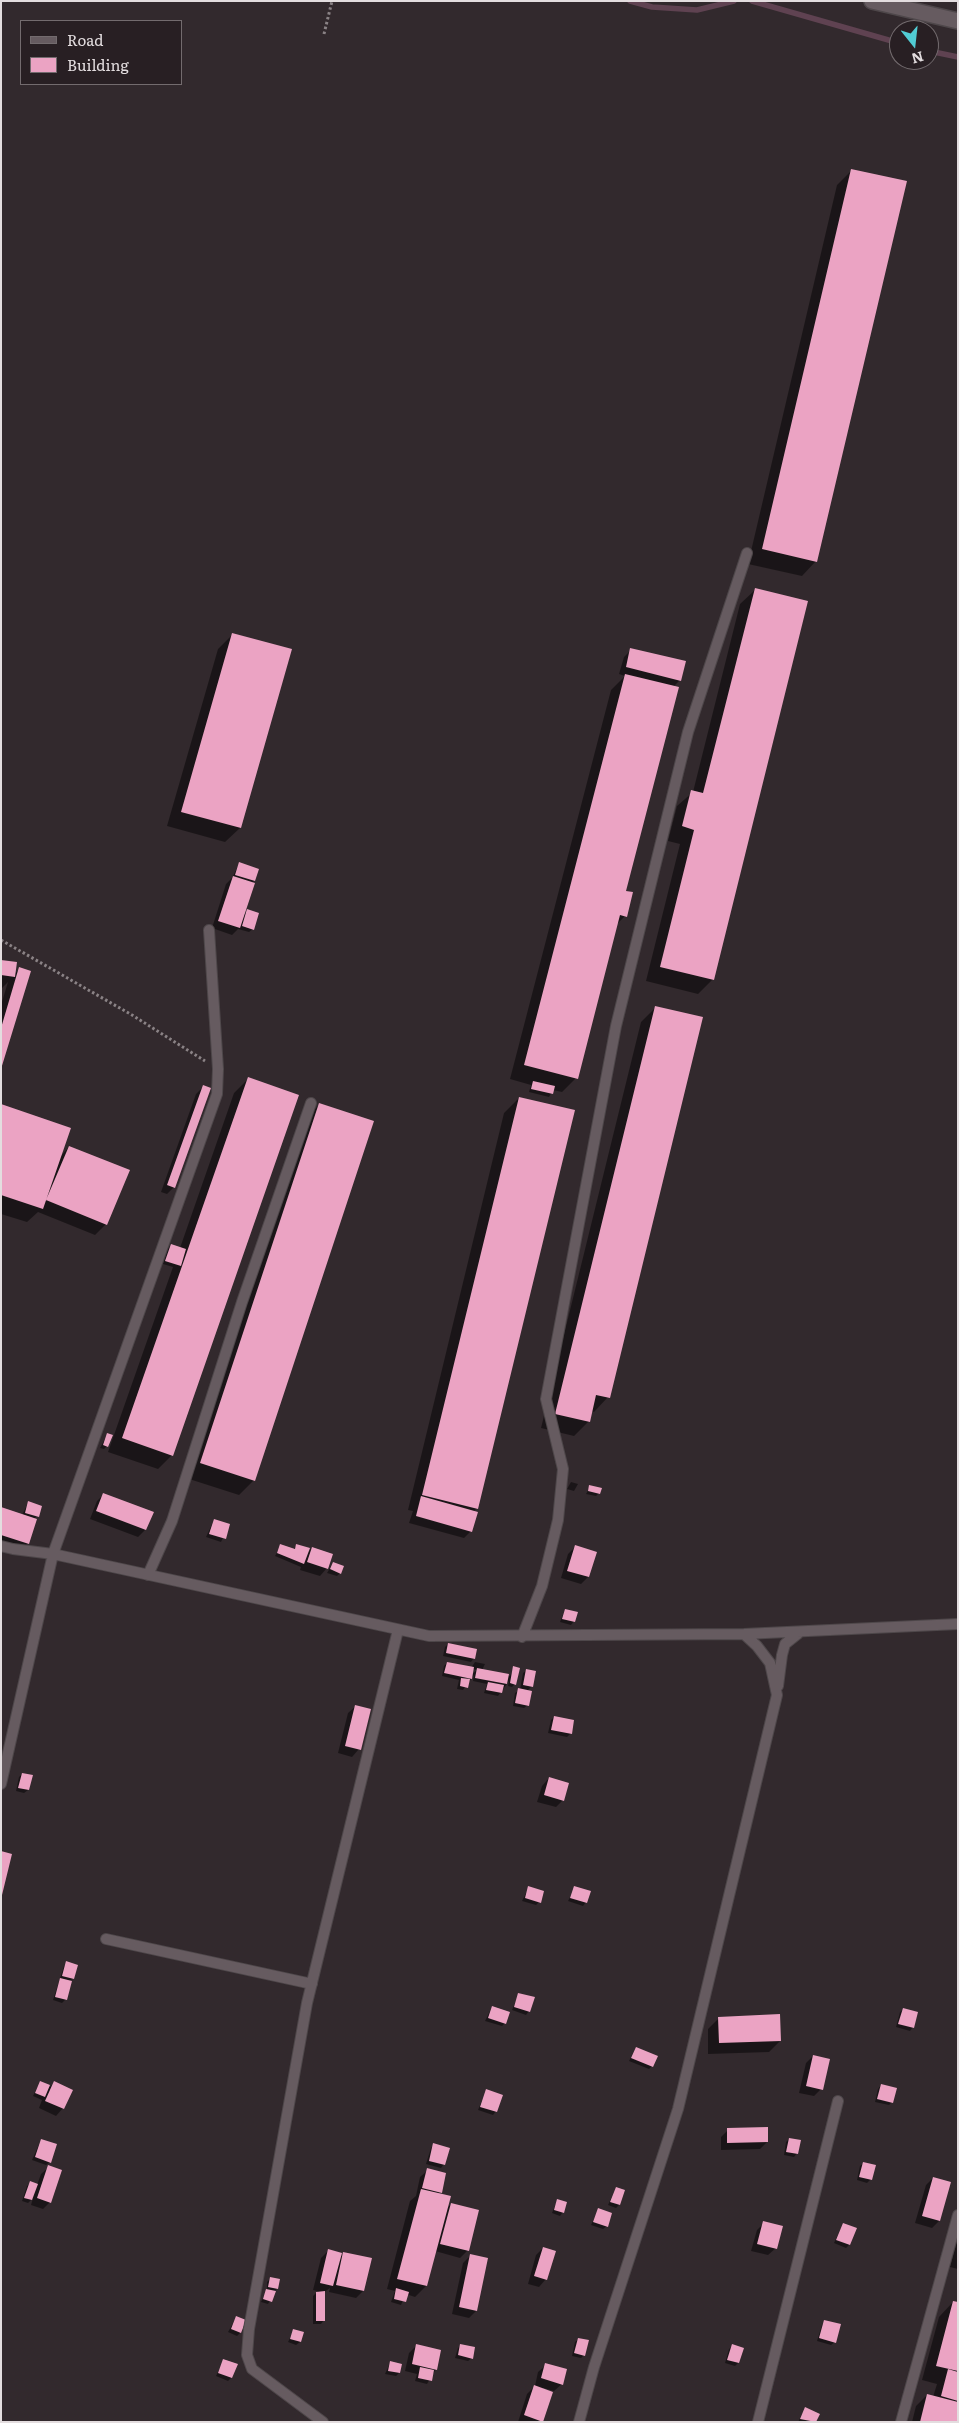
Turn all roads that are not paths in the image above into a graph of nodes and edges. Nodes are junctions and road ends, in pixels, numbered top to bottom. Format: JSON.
{"nodes":[{"id":1,"x":872,"y":1,"type":"edge"},
{"id":2,"x":958,"y":21,"type":"edge"},
{"id":3,"x":747,"y":552,"type":"dead end"},
{"id":4,"x":209,"y":930,"type":"dead end"},
{"id":5,"x":312,"y":1103,"type":"dead end"},
{"id":6,"x":1,"y":1546,"type":"edge"},
{"id":7,"x":53,"y":1554,"type":"junction"},
{"id":8,"x":148,"y":1575,"type":"junction"},
{"id":9,"x":958,"y":1624,"type":"edge"},
{"id":10,"x":398,"y":1630,"type":"junction"},
{"id":11,"x":800,"y":1632,"type":"junction"},
{"id":12,"x":744,"y":1634,"type":"junction"},
{"id":13,"x":522,"y":1637,"type":"junction"},
{"id":14,"x":777,"y":1695,"type":"junction"},
{"id":15,"x":1,"y":1784,"type":"edge"},
{"id":16,"x":106,"y":1939,"type":"dead end"},
{"id":17,"x":312,"y":1984,"type":"junction"},
{"id":18,"x":838,"y":2100,"type":"dead end"},
{"id":19,"x":958,"y":2215,"type":"edge"},
{"id":20,"x":323,"y":2422,"type":"edge"},
{"id":21,"x":579,"y":2422,"type":"edge"},
{"id":22,"x":758,"y":2422,"type":"edge"},
{"id":23,"x":901,"y":2422,"type":"edge"}],
"edges":[{"from":1,"to":2,"type":"street"},
{"from":3,"to":13,"type":"lane"},
{"from":4,"to":7,"type":"lane"},
{"from":5,"to":8,"type":"lane"},
{"from":6,"to":7,"type":"lane"},
{"from":7,"to":8,"type":"lane"},
{"from":7,"to":15,"type":"lane"},
{"from":8,"to":10,"type":"lane"},
{"from":9,"to":11,"type":"lane"},
{"from":10,"to":13,"type":"lane"},
{"from":10,"to":17,"type":"lane"},
{"from":11,"to":12,"type":"lane"},
{"from":11,"to":14,"type":"lane"},
{"from":12,"to":13,"type":"lane"},
{"from":12,"to":14,"type":"lane"},
{"from":14,"to":21,"type":"lane"},
{"from":16,"to":17,"type":"lane"},
{"from":17,"to":20,"type":"lane"},
{"from":18,"to":22,"type":"lane"},
{"from":19,"to":23,"type":"lane"}]}
